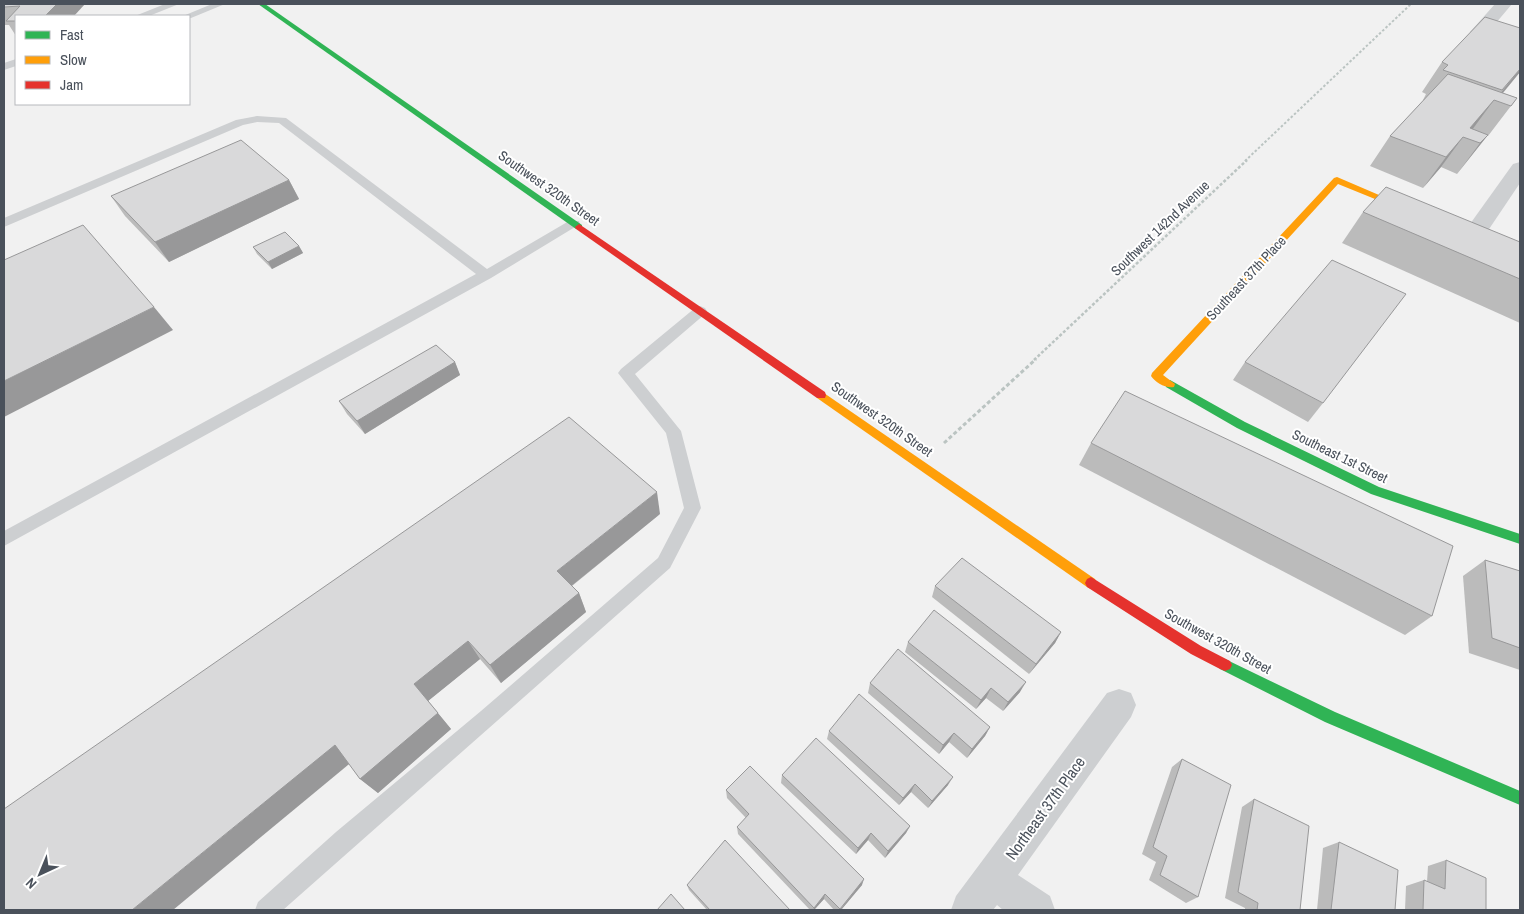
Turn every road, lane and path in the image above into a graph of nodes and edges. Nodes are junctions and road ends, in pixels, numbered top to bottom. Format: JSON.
{"nodes":[{"id":1,"x":174,"y":4,"type":"edge"},
{"id":2,"x":220,"y":4,"type":"edge"},
{"id":3,"x":261,"y":4,"type":"edge"},
{"id":4,"x":1411,"y":4,"type":"edge"},
{"id":5,"x":1504,"y":4,"type":"edge"},
{"id":6,"x":143,"y":15,"type":"edge"},
{"id":7,"x":190,"y":15,"type":"edge"},
{"id":8,"x":1520,"y":45,"type":"edge"},
{"id":9,"x":1520,"y":168,"type":"edge"},
{"id":10,"x":1419,"y":214,"type":"edge"},
{"id":11,"x":4,"y":222,"type":"edge"},
{"id":12,"x":574,"y":224,"type":"junction"},
{"id":13,"x":1473,"y":236,"type":"edge"},
{"id":14,"x":486,"y":275,"type":"junction"},
{"id":15,"x":700,"y":311,"type":"junction"},
{"id":16,"x":1156,"y":376,"type":"joint"},
{"id":17,"x":922,"y":464,"type":"junction"},
{"id":18,"x":4,"y":539,"type":"edge"},
{"id":19,"x":1520,"y":539,"type":"edge"},
{"id":20,"x":1119,"y":705,"type":"dead end"},
{"id":21,"x":1520,"y":798,"type":"edge"},
{"id":22,"x":992,"y":880,"type":"junction"},
{"id":23,"x":266,"y":910,"type":"edge"},
{"id":24,"x":970,"y":910,"type":"edge"},
{"id":25,"x":1036,"y":910,"type":"edge"}],
"edges":[{"from":1,"to":6,"type":"lane"},
{"from":2,"to":7,"type":"lane"},
{"from":3,"to":12,"type":"street","name":"Southwest 320th Street"},
{"from":4,"to":17,"type":"path","name":"Southwest 142nd Avenue"},
{"from":5,"to":8,"type":"street"},
{"from":9,"to":13,"type":"street"},
{"from":10,"to":16,"type":"street","name":"Southeast 37th Place"},
{"from":11,"to":14,"type":"lane"},
{"from":12,"to":14,"type":"lane"},
{"from":12,"to":15,"type":"street","name":"Southwest 320th Street"},
{"from":14,"to":18,"type":"lane"},
{"from":15,"to":17,"type":"street","name":"Southwest 320th Street"},
{"from":15,"to":23,"type":"lane"},
{"from":16,"to":19,"type":"street","name":"Southeast 1st Street"},
{"from":17,"to":21,"type":"street","name":"Southwest 320th Street"},
{"from":20,"to":22,"type":"street","name":"Northeast 37th Place"},
{"from":22,"to":24,"type":"street","name":"Northeast 37th Place"},
{"from":22,"to":25,"type":"street"}]}
